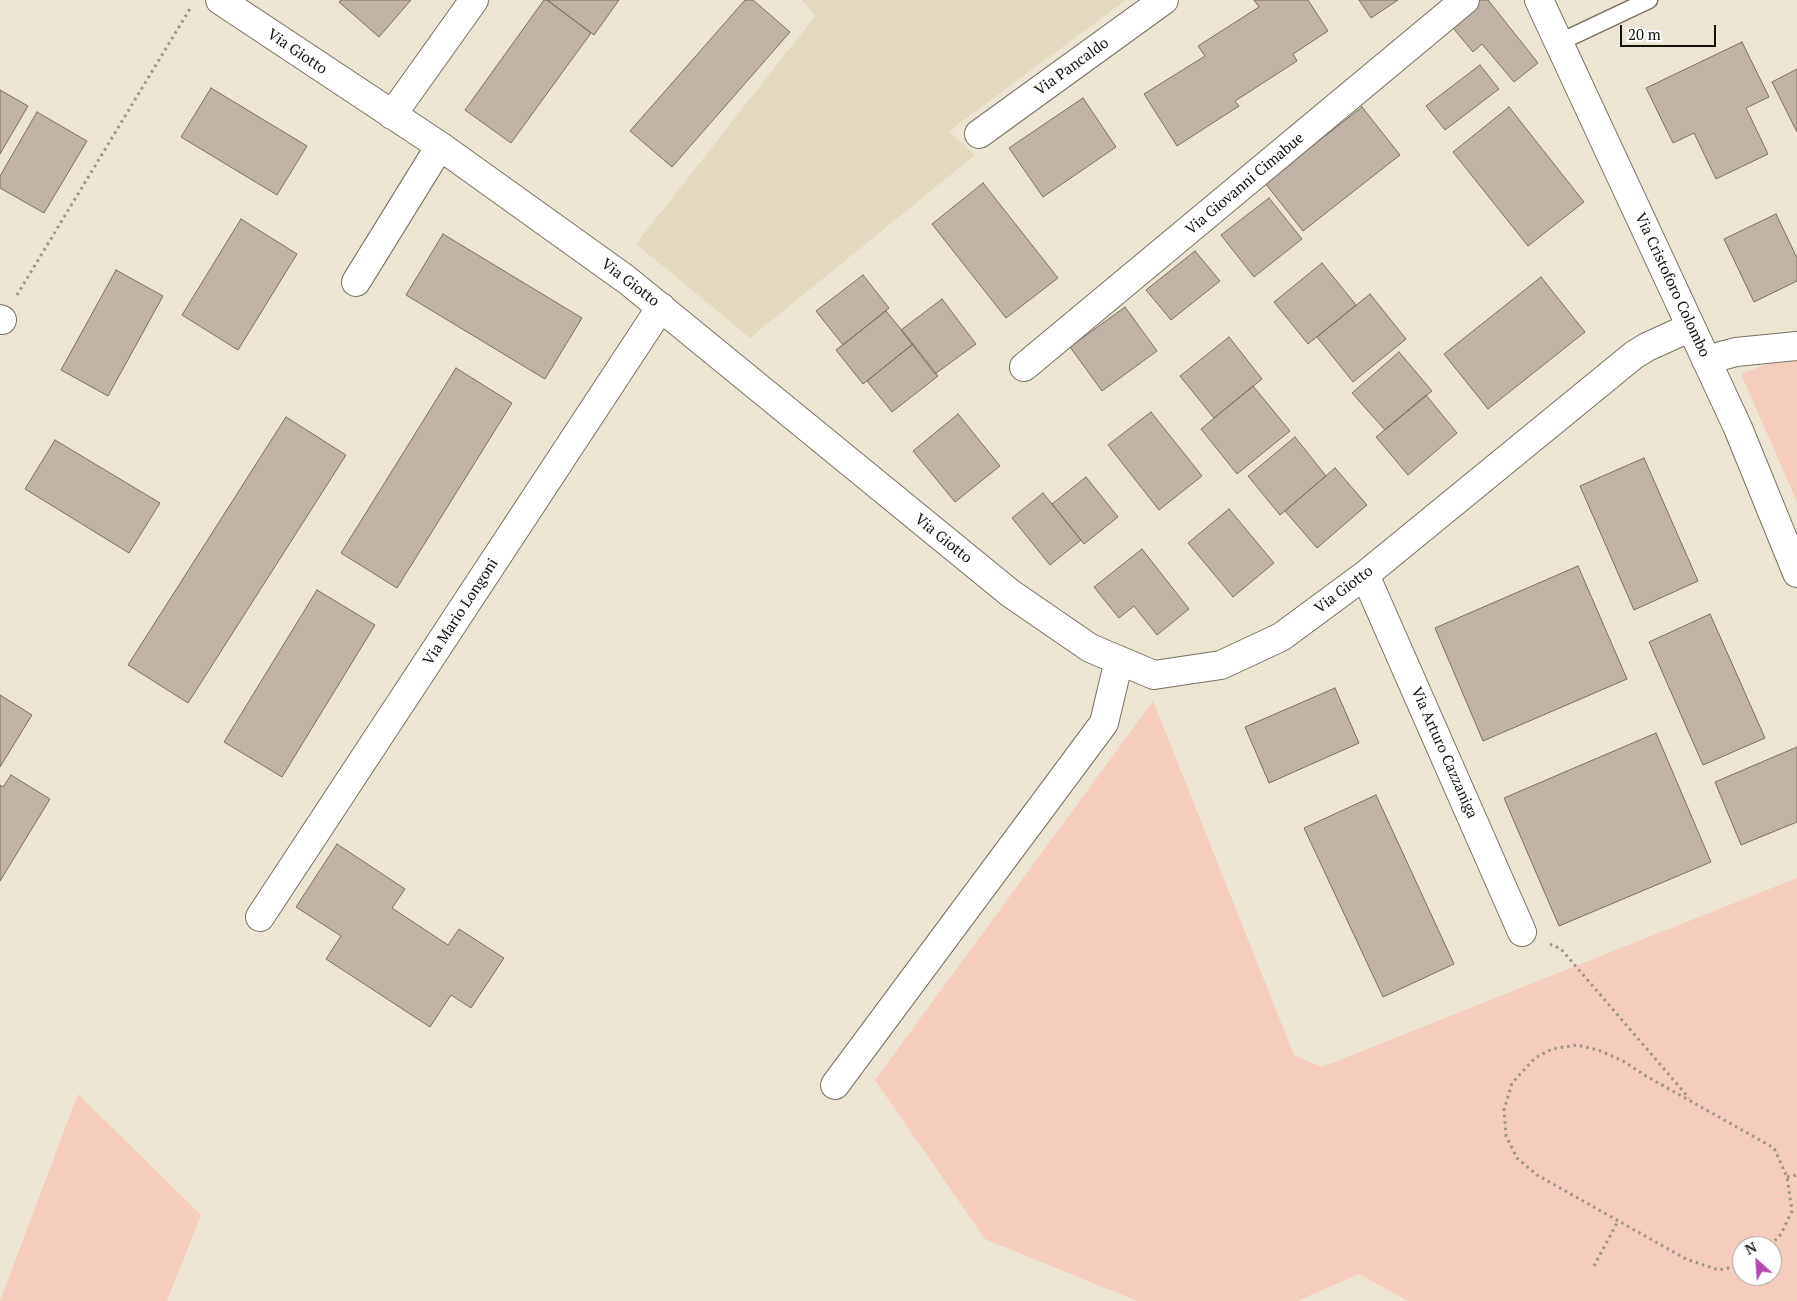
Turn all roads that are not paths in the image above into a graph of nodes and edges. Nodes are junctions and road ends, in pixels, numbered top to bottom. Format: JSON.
{"nodes":[{"id":1,"x":220,"y":0,"type":"edge"},
{"id":2,"x":474,"y":0,"type":"edge"},
{"id":3,"x":1164,"y":0,"type":"edge"},
{"id":4,"x":1465,"y":0,"type":"edge"},
{"id":5,"x":1539,"y":0,"type":"edge"},
{"id":6,"x":1649,"y":0,"type":"edge"},
{"id":7,"x":1560,"y":42,"type":"junction"},
{"id":8,"x":392,"y":115,"type":"junction"},
{"id":9,"x":980,"y":134,"type":"dead end"},
{"id":10,"x":440,"y":146,"type":"junction"},
{"id":11,"x":356,"y":282,"type":"dead end"},
{"id":12,"x":661,"y":307,"type":"junction"},
{"id":13,"x":1691,"y":327,"type":"junction"},
{"id":14,"x":1797,"y":346,"type":"edge"},
{"id":15,"x":1706,"y":360,"type":"junction"},
{"id":16,"x":1024,"y":367,"type":"dead end"},
{"id":17,"x":1797,"y":573,"type":"edge"},
{"id":18,"x":1365,"y":575,"type":"junction"},
{"id":19,"x":1119,"y":660,"type":"junction"},
{"id":20,"x":260,"y":917,"type":"dead end"},
{"id":21,"x":1522,"y":932,"type":"road end"},
{"id":22,"x":835,"y":1085,"type":"dead end"}],
"edges":[{"from":1,"to":8,"type":"street","name":"Via Giotto"},
{"from":2,"to":8,"type":"street"},
{"from":3,"to":9,"type":"street","name":"Via Pancaldo"},
{"from":4,"to":16,"type":"street","name":"Via Giovanni Cimabue"},
{"from":5,"to":7,"type":"street","name":"Via Cristoforo Colombo"},
{"from":6,"to":7,"type":"lane"},
{"from":7,"to":13,"type":"street","name":"Via Cristoforo Colombo"},
{"from":8,"to":10,"type":"street","name":"Via Giotto"},
{"from":10,"to":11,"type":"street"},
{"from":10,"to":12,"type":"street","name":"Via Giotto"},
{"from":12,"to":19,"type":"street","name":"Via Giotto"},
{"from":12,"to":20,"type":"street","name":"Via Mario Longoni"},
{"from":13,"to":15,"type":"street","name":"Via Cristoforo Colombo"},
{"from":13,"to":18,"type":"street","name":"Via Giotto"},
{"from":14,"to":15,"type":"street"},
{"from":15,"to":17,"type":"street","name":"Via Cristoforo Colombo"},
{"from":18,"to":19,"type":"street","name":"Via Giotto"},
{"from":18,"to":21,"type":"street","name":"Via Arturo Cazzaniga"},
{"from":19,"to":22,"type":"street"}]}
